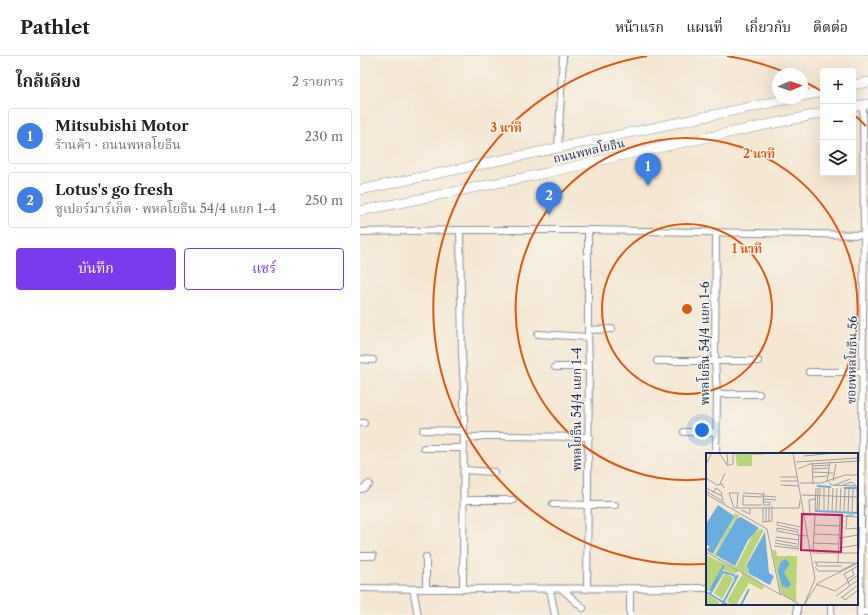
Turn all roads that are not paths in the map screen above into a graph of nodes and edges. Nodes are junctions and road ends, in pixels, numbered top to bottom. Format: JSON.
{"nodes":[{"id":1,"x":563,"y":56,"type":"edge"},
{"id":2,"x":868,"y":82,"type":"edge"},
{"id":3,"x":856,"y":84,"type":"edge"},
{"id":4,"x":820,"y":93,"type":"edge"},
{"id":5,"x":808,"y":95,"type":"edge"},
{"id":6,"x":772,"y":102,"type":"edge"},
{"id":7,"x":866,"y":104,"type":"edge"},
{"id":8,"x":856,"y":106,"type":"edge"},
{"id":9,"x":820,"y":114,"type":"edge"},
{"id":10,"x":558,"y":148,"type":"junction"},
{"id":11,"x":866,"y":170,"type":"edge"},
{"id":12,"x":360,"y":190,"type":"edge"},
{"id":13,"x":360,"y":211,"type":"edge"},
{"id":14,"x":460,"y":230,"type":"junction"},
{"id":15,"x":588,"y":230,"type":"junction"},
{"id":16,"x":360,"y":232,"type":"edge"},
{"id":17,"x":716,"y":232,"type":"junction"},
{"id":18,"x":864,"y":234,"type":"junction"},
{"id":19,"x":866,"y":292,"type":"edge"},
{"id":20,"x":612,"y":329,"type":"dead end"},
{"id":21,"x":538,"y":334,"type":"dead end"},
{"id":22,"x":588,"y":334,"type":"junction"},
{"id":23,"x":360,"y":359,"type":"edge"},
{"id":24,"x":373,"y":360,"type":"dead end"},
{"id":25,"x":715,"y":360,"type":"junction"},
{"id":26,"x":657,"y":361,"type":"dead end"},
{"id":27,"x":758,"y":361,"type":"dead end"},
{"id":28,"x":555,"y":367,"type":"dead end"},
{"id":29,"x":589,"y":367,"type":"junction"},
{"id":30,"x":809,"y":372,"type":"dead end"},
{"id":31,"x":862,"y":372,"type":"junction"},
{"id":32,"x":717,"y":394,"type":"junction"},
{"id":33,"x":759,"y":394,"type":"dead end"},
{"id":34,"x":865,"y":416,"type":"edge"},
{"id":35,"x":423,"y":430,"type":"dead end"},
{"id":36,"x":464,"y":431,"type":"junction"},
{"id":37,"x":684,"y":432,"type":"dead end"},
{"id":38,"x":716,"y":432,"type":"junction"},
{"id":39,"x":588,"y":437,"type":"junction"},
{"id":40,"x":464,"y":439,"type":"junction"},
{"id":41,"x":424,"y":448,"type":"dead end"},
{"id":42,"x":464,"y":448,"type":"junction"},
{"id":43,"x":716,"y":453,"type":"edge"},
{"id":44,"x":464,"y":470,"type":"junction"},
{"id":45,"x":494,"y":472,"type":"dead end"},
{"id":46,"x":369,"y":484,"type":"dead end"},
{"id":47,"x":360,"y":489,"type":"edge"},
{"id":48,"x":859,"y":492,"type":"edge"},
{"id":49,"x":464,"y":500,"type":"junction"},
{"id":50,"x":513,"y":500,"type":"dead end"},
{"id":51,"x":553,"y":504,"type":"dead end"},
{"id":52,"x":588,"y":505,"type":"junction"},
{"id":53,"x":615,"y":505,"type":"dead end"},
{"id":54,"x":861,"y":507,"type":"junction"},
{"id":55,"x":868,"y":507,"type":"edge"},
{"id":56,"x":360,"y":556,"type":"edge"},
{"id":57,"x":373,"y":556,"type":"dead end"},
{"id":58,"x":426,"y":557,"type":"dead end"},
{"id":59,"x":360,"y":588,"type":"edge"},
{"id":60,"x":706,"y":588,"type":"edge"},
{"id":61,"x":859,"y":588,"type":"edge"},
{"id":62,"x":413,"y":589,"type":"junction"},
{"id":63,"x":426,"y":589,"type":"junction"},
{"id":64,"x":463,"y":589,"type":"junction"},
{"id":65,"x":550,"y":589,"type":"junction"},
{"id":66,"x":562,"y":589,"type":"junction"},
{"id":67,"x":587,"y":589,"type":"junction"},
{"id":68,"x":630,"y":589,"type":"junction"},
{"id":69,"x":583,"y":608,"type":"dead end"},
{"id":70,"x":868,"y":612,"type":"edge"},
{"id":71,"x":860,"y":613,"type":"edge"},
{"id":72,"x":418,"y":615,"type":"edge"},
{"id":73,"x":555,"y":615,"type":"edge"},
{"id":74,"x":630,"y":615,"type":"edge"}],
"edges":[{"from":1,"to":10,"type":"street"},
{"from":2,"to":3,"type":"main road"},
{"from":4,"to":5,"type":"main road"},
{"from":6,"to":10,"type":"main road","name":"ถนนพหลโยธิน"},
{"from":7,"to":8,"type":"main road"},
{"from":7,"to":11,"type":"street","name":"ซอยพหลโยธิน 56"},
{"from":9,"to":13,"type":"main road","name":"ถนนพหลโยธิน"},
{"from":10,"to":12,"type":"main road","name":"ถนนพหลโยธิน"},
{"from":11,"to":18,"type":"street","name":"ซอยพหลโยธิน 56"},
{"from":14,"to":15,"type":"street"},
{"from":14,"to":16,"type":"street"},
{"from":14,"to":36,"type":"street"},
{"from":15,"to":17,"type":"street"},
{"from":15,"to":22,"type":"street","name":"พหลโยธิน 54/4 แยก 1-4"},
{"from":17,"to":18,"type":"street"},
{"from":17,"to":25,"type":"street","name":"พหลโยธิน 54/4 แยก 1-6"},
{"from":18,"to":19,"type":"street","name":"ซอยพหลโยธิน 56"},
{"from":19,"to":31,"type":"street","name":"ซอยพหลโยธิน 56"},
{"from":20,"to":22,"type":"street"},
{"from":21,"to":22,"type":"street"},
{"from":22,"to":29,"type":"street","name":"พหลโยธิน 54/4 แยก 1-4"},
{"from":23,"to":24,"type":"street"},
{"from":25,"to":26,"type":"street"},
{"from":25,"to":27,"type":"street"},
{"from":25,"to":32,"type":"street","name":"พหลโยธิน 54/4 แยก 1-6"},
{"from":28,"to":29,"type":"street"},
{"from":29,"to":39,"type":"street","name":"พหลโยธิน 54/4 แยก 1-4"},
{"from":30,"to":31,"type":"street"},
{"from":31,"to":34,"type":"street","name":"ซอยพหลโยธิน 56"},
{"from":32,"to":33,"type":"street"},
{"from":32,"to":38,"type":"street","name":"พหลโยธิน 54/4 แยก 1-6"},
{"from":34,"to":48,"type":"street","name":"ซอยพหลโยธิน 56"},
{"from":35,"to":36,"type":"street"},
{"from":36,"to":40,"type":"street"},
{"from":37,"to":38,"type":"street"},
{"from":38,"to":43,"type":"street","name":"พหลโยธิน 54/4 แยก 1-6"},
{"from":39,"to":40,"type":"street"},
{"from":39,"to":52,"type":"street","name":"พหลโยธิน 54/4 แยก 1-4"},
{"from":40,"to":42,"type":"street"},
{"from":41,"to":42,"type":"street"},
{"from":42,"to":44,"type":"street"},
{"from":44,"to":45,"type":"street"},
{"from":44,"to":49,"type":"street"},
{"from":46,"to":47,"type":"street"},
{"from":48,"to":54,"type":"street","name":"ซอยพหลโยธิน 56"},
{"from":49,"to":50,"type":"street"},
{"from":49,"to":64,"type":"street"},
{"from":51,"to":52,"type":"street"},
{"from":52,"to":53,"type":"street"},
{"from":52,"to":67,"type":"street","name":"พหลโยธิน 54/4 แยก 1-4"},
{"from":54,"to":55,"type":"street"},
{"from":54,"to":61,"type":"street","name":"ซอยพหลโยธิน 56"},
{"from":56,"to":57,"type":"street"},
{"from":58,"to":63,"type":"street"},
{"from":59,"to":62,"type":"street"},
{"from":60,"to":68,"type":"street"},
{"from":61,"to":71,"type":"street","name":"ซอยพหลโยธิน 56"},
{"from":62,"to":63,"type":"street"},
{"from":62,"to":72,"type":"street"},
{"from":63,"to":64,"type":"street"},
{"from":64,"to":65,"type":"street"},
{"from":65,"to":66,"type":"street"},
{"from":65,"to":73,"type":"street"},
{"from":66,"to":67,"type":"street"},
{"from":66,"to":69,"type":"street"},
{"from":67,"to":68,"type":"street"},
{"from":68,"to":74,"type":"street"},
{"from":70,"to":71,"type":"street"}]}
